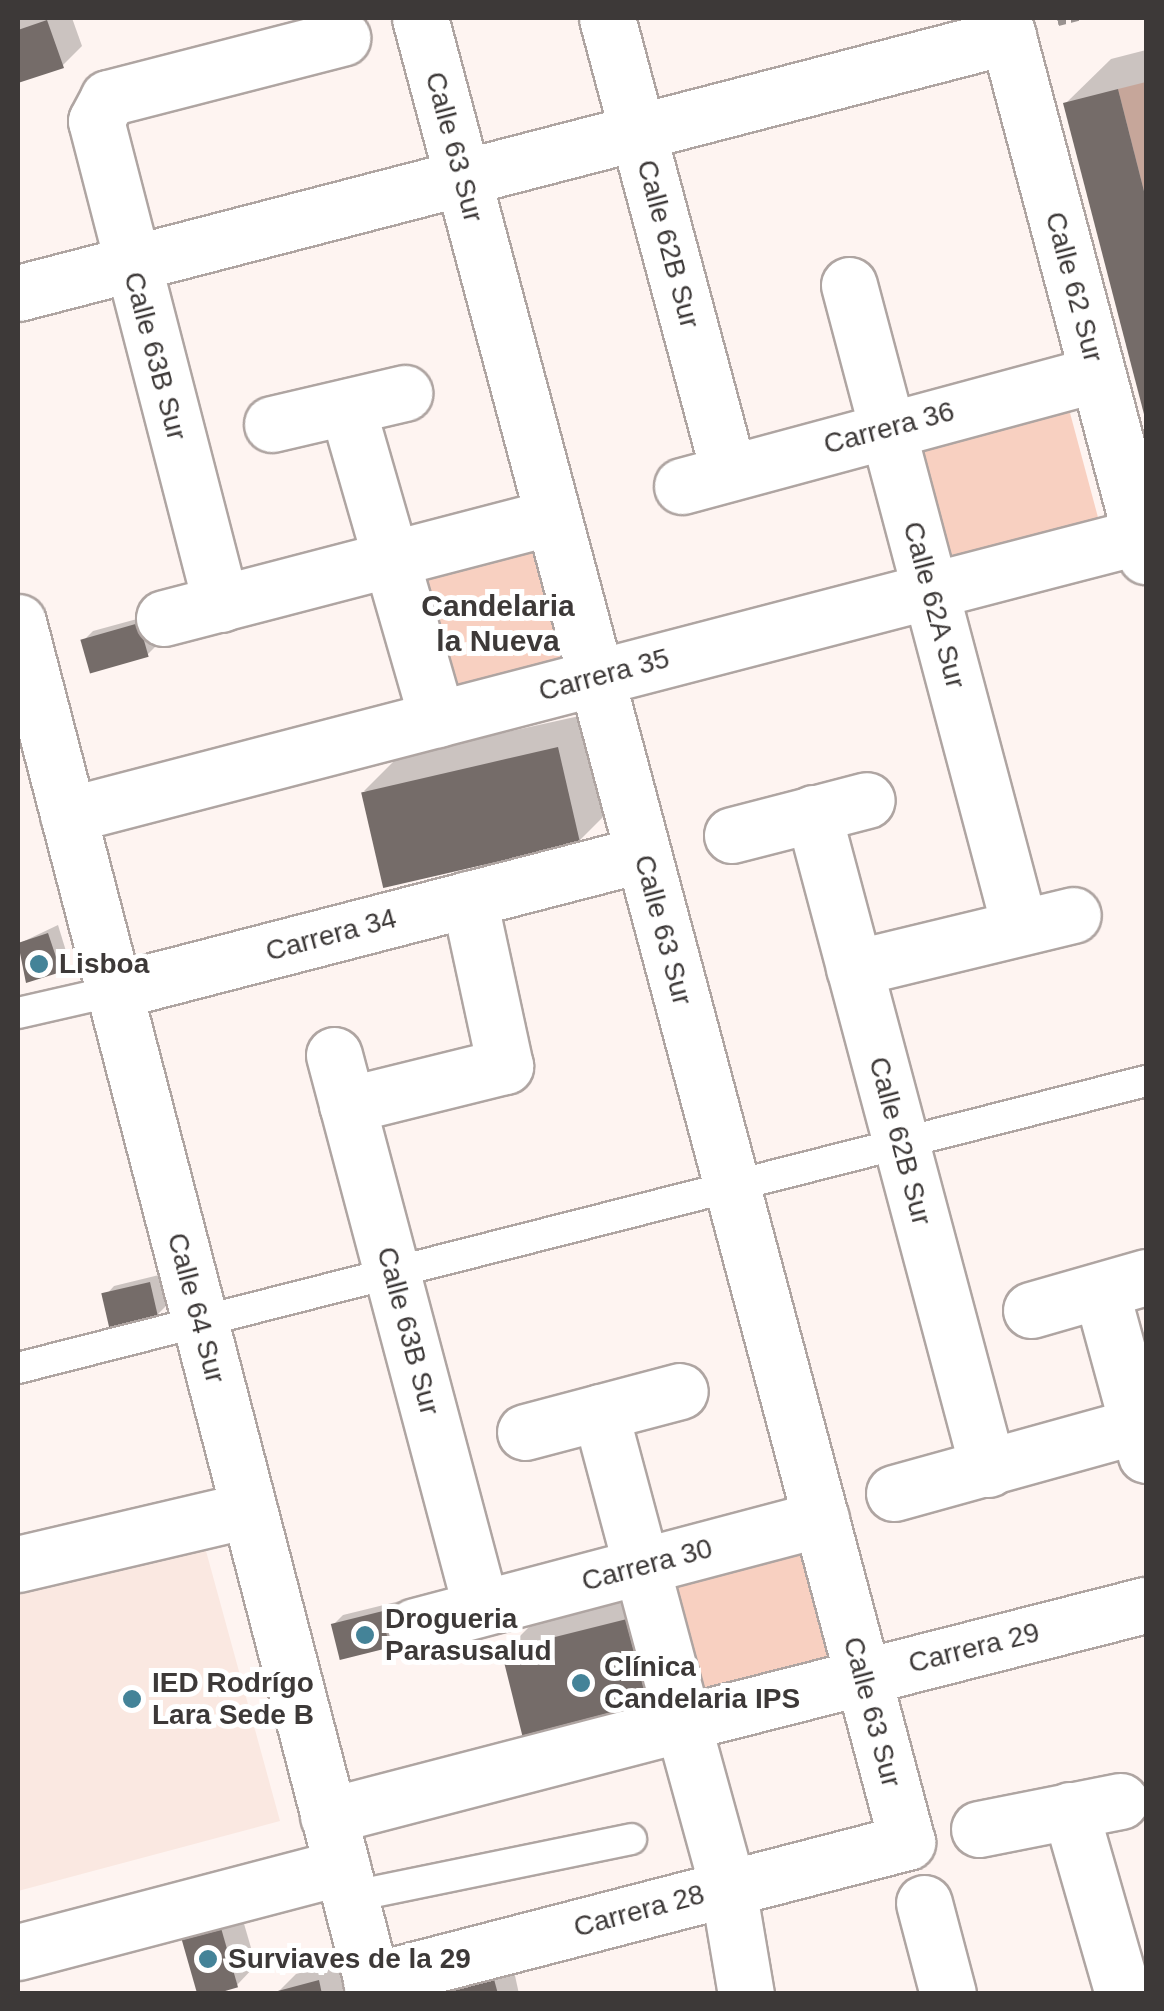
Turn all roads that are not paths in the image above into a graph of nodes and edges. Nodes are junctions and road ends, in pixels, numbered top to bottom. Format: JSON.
{"nodes":[{"id":1,"x":420,"y":18,"type":"edge"},
{"id":2,"x":608,"y":18,"type":"edge"},
{"id":3,"x":1006,"y":27,"type":"edge"},
{"id":4,"x":342,"y":38,"type":"dead end"},
{"id":5,"x":247,"y":39,"type":"edge"},
{"id":6,"x":638,"y":132,"type":"junction"},
{"id":7,"x":462,"y":178,"type":"junction"},
{"id":8,"x":130,"y":264,"type":"junction"},
{"id":9,"x":849,"y":285,"type":"dead end"},
{"id":10,"x":18,"y":293,"type":"edge"},
{"id":11,"x":1097,"y":374,"type":"junction"},
{"id":12,"x":404,"y":392,"type":"dead end"},
{"id":13,"x":346,"y":406,"type":"junction"},
{"id":14,"x":272,"y":424,"type":"dead end"},
{"id":15,"x":887,"y":428,"type":"junction"},
{"id":16,"x":705,"y":478,"type":"joint"},
{"id":17,"x":553,"y":517,"type":"junction"},
{"id":18,"x":1144,"y":546,"type":"edge"},
{"id":19,"x":394,"y":558,"type":"junction"},
{"id":20,"x":930,"y":590,"type":"junction"},
{"id":21,"x":221,"y":604,"type":"junction"},
{"id":22,"x":164,"y":618,"type":"dead end"},
{"id":23,"x":18,"y":622,"type":"edge"},
{"id":24,"x":596,"y":678,"type":"junction"},
{"id":25,"x":437,"y":719,"type":"junction"},
{"id":26,"x":867,"y":800,"type":"dead end"},
{"id":27,"x":813,"y":813,"type":"junction"},
{"id":28,"x":68,"y":815,"type":"junction"},
{"id":29,"x":732,"y":835,"type":"dead end"},
{"id":30,"x":643,"y":854,"type":"junction"},
{"id":31,"x":469,"y":900,"type":"junction"},
{"id":32,"x":1074,"y":915,"type":"dead end"},
{"id":33,"x":1020,"y":925,"type":"junction"},
{"id":34,"x":854,"y":968,"type":"junction"},
{"id":35,"x":114,"y":992,"type":"junction"},
{"id":36,"x":18,"y":1013,"type":"edge"},
{"id":37,"x":1146,"y":1081,"type":"edge"},
{"id":38,"x":902,"y":1145,"type":"junction"},
{"id":39,"x":733,"y":1189,"type":"junction"},
{"id":40,"x":393,"y":1277,"type":"junction"},
{"id":41,"x":1124,"y":1284,"type":"edge"},
{"id":42,"x":1031,"y":1310,"type":"dead end"},
{"id":43,"x":199,"y":1320,"type":"junction"},
{"id":44,"x":18,"y":1368,"type":"edge"},
{"id":45,"x":680,"y":1392,"type":"dead end"},
{"id":46,"x":600,"y":1412,"type":"junction"},
{"id":47,"x":525,"y":1432,"type":"dead end"},
{"id":48,"x":1144,"y":1434,"type":"edge"},
{"id":49,"x":988,"y":1468,"type":"junction"},
{"id":50,"x":894,"y":1493,"type":"dead end"},
{"id":51,"x":249,"y":1510,"type":"junction"},
{"id":52,"x":821,"y":1520,"type":"junction"},
{"id":53,"x":18,"y":1564,"type":"edge"},
{"id":54,"x":642,"y":1566,"type":"junction"},
{"id":55,"x":1146,"y":1605,"type":"edge"},
{"id":56,"x":481,"y":1608,"type":"junction"},
{"id":57,"x":415,"y":1626,"type":"dead end"},
{"id":58,"x":862,"y":1676,"type":"junction"},
{"id":59,"x":683,"y":1723,"type":"junction"},
{"id":60,"x":979,"y":1829,"type":"dead end"},
{"id":61,"x":631,"y":1839,"type":"dead end"},
{"id":62,"x":907,"y":1842,"type":"joint"},
{"id":63,"x":340,"y":1860,"type":"junction"},
{"id":64,"x":728,"y":1888,"type":"junction"},
{"id":65,"x":924,"y":1902,"type":"dead end"},
{"id":66,"x":18,"y":1952,"type":"edge"},
{"id":67,"x":373,"y":1987,"type":"edge"},
{"id":68,"x":1130,"y":1987,"type":"edge"},
{"id":69,"x":746,"y":1994,"type":"edge"},
{"id":70,"x":948,"y":1994,"type":"edge"}],
"edges":[{"from":1,"to":7,"type":"street","name":"Calle 63 Sur"},
{"from":2,"to":6,"type":"street","name":"Calle 62B Sur"},
{"from":3,"to":6,"type":"street"},
{"from":3,"to":11,"type":"street","name":"Calle 62 Sur"},
{"from":4,"to":5,"type":"street"},
{"from":5,"to":8,"type":"street","name":"Calle 63B Sur"},
{"from":6,"to":7,"type":"street"},
{"from":6,"to":16,"type":"street","name":"Calle 62B Sur"},
{"from":7,"to":8,"type":"street"},
{"from":7,"to":17,"type":"street","name":"Calle 63 Sur"},
{"from":8,"to":10,"type":"street"},
{"from":8,"to":21,"type":"street","name":"Calle 63B Sur"},
{"from":9,"to":15,"type":"street","name":"Calle 62A Sur"},
{"from":11,"to":15,"type":"street","name":"Carrera 36"},
{"from":11,"to":18,"type":"street","name":"Calle 62 Sur"},
{"from":12,"to":13,"type":"street"},
{"from":13,"to":14,"type":"street"},
{"from":13,"to":19,"type":"street"},
{"from":15,"to":16,"type":"street","name":"Carrera 36"},
{"from":15,"to":20,"type":"street","name":"Calle 62A Sur"},
{"from":17,"to":19,"type":"street"},
{"from":17,"to":24,"type":"street","name":"Calle 63 Sur"},
{"from":18,"to":20,"type":"street","name":"Carrera 35"},
{"from":19,"to":21,"type":"street"},
{"from":19,"to":25,"type":"street"},
{"from":20,"to":24,"type":"street","name":"Carrera 35"},
{"from":20,"to":33,"type":"street","name":"Calle 62A Sur"},
{"from":21,"to":22,"type":"street"},
{"from":23,"to":28,"type":"street","name":"Calle 64 Sur"},
{"from":24,"to":25,"type":"street","name":"Carrera 35"},
{"from":24,"to":30,"type":"street","name":"Calle 63 Sur"},
{"from":25,"to":28,"type":"street","name":"Carrera 35"},
{"from":26,"to":27,"type":"street"},
{"from":27,"to":29,"type":"street"},
{"from":27,"to":34,"type":"street","name":"Calle 62B Sur"},
{"from":28,"to":35,"type":"street","name":"Calle 64 Sur"},
{"from":30,"to":31,"type":"street","name":"Carrera 34"},
{"from":30,"to":39,"type":"street","name":"Calle 63 Sur"},
{"from":31,"to":35,"type":"street","name":"Carrera 34"},
{"from":31,"to":40,"type":"street","name":"Calle 63B Sur"},
{"from":32,"to":33,"type":"street"},
{"from":33,"to":34,"type":"street"},
{"from":34,"to":38,"type":"street","name":"Calle 62B Sur"},
{"from":35,"to":36,"type":"lane","name":"Carrera 34"},
{"from":35,"to":43,"type":"street","name":"Calle 64 Sur"},
{"from":37,"to":38,"type":"lane"},
{"from":38,"to":39,"type":"lane"},
{"from":38,"to":49,"type":"street","name":"Calle 62B Sur"},
{"from":39,"to":40,"type":"lane"},
{"from":39,"to":52,"type":"street","name":"Calle 63 Sur"},
{"from":40,"to":43,"type":"lane"},
{"from":40,"to":56,"type":"street","name":"Calle 63B Sur"},
{"from":41,"to":42,"type":"street"},
{"from":41,"to":48,"type":"street"},
{"from":43,"to":44,"type":"lane"},
{"from":43,"to":51,"type":"street","name":"Calle 64 Sur"},
{"from":45,"to":46,"type":"street"},
{"from":46,"to":47,"type":"street"},
{"from":46,"to":54,"type":"street"},
{"from":48,"to":49,"type":"street"},
{"from":49,"to":50,"type":"street"},
{"from":51,"to":53,"type":"street"},
{"from":51,"to":63,"type":"street","name":"Calle 64 Sur"},
{"from":52,"to":54,"type":"street","name":"Carrera 30"},
{"from":52,"to":58,"type":"street","name":"Calle 63 Sur"},
{"from":54,"to":56,"type":"street","name":"Carrera 30"},
{"from":54,"to":59,"type":"street"},
{"from":55,"to":58,"type":"street","name":"Carrera 29"},
{"from":56,"to":57,"type":"street","name":"Carrera 30"},
{"from":58,"to":59,"type":"street","name":"Carrera 29"},
{"from":58,"to":62,"type":"street","name":"Calle 63 Sur"},
{"from":59,"to":63,"type":"street","name":"Carrera 29"},
{"from":59,"to":64,"type":"street"},
{"from":60,"to":68,"type":"street"},
{"from":61,"to":63,"type":"lane"},
{"from":62,"to":64,"type":"street","name":"Carrera 28"},
{"from":63,"to":66,"type":"street","name":"Carrera 29"},
{"from":63,"to":67,"type":"street","name":"Calle 64 Sur"},
{"from":64,"to":67,"type":"street","name":"Carrera 28"},
{"from":64,"to":69,"type":"street"},
{"from":65,"to":70,"type":"street"}]}
